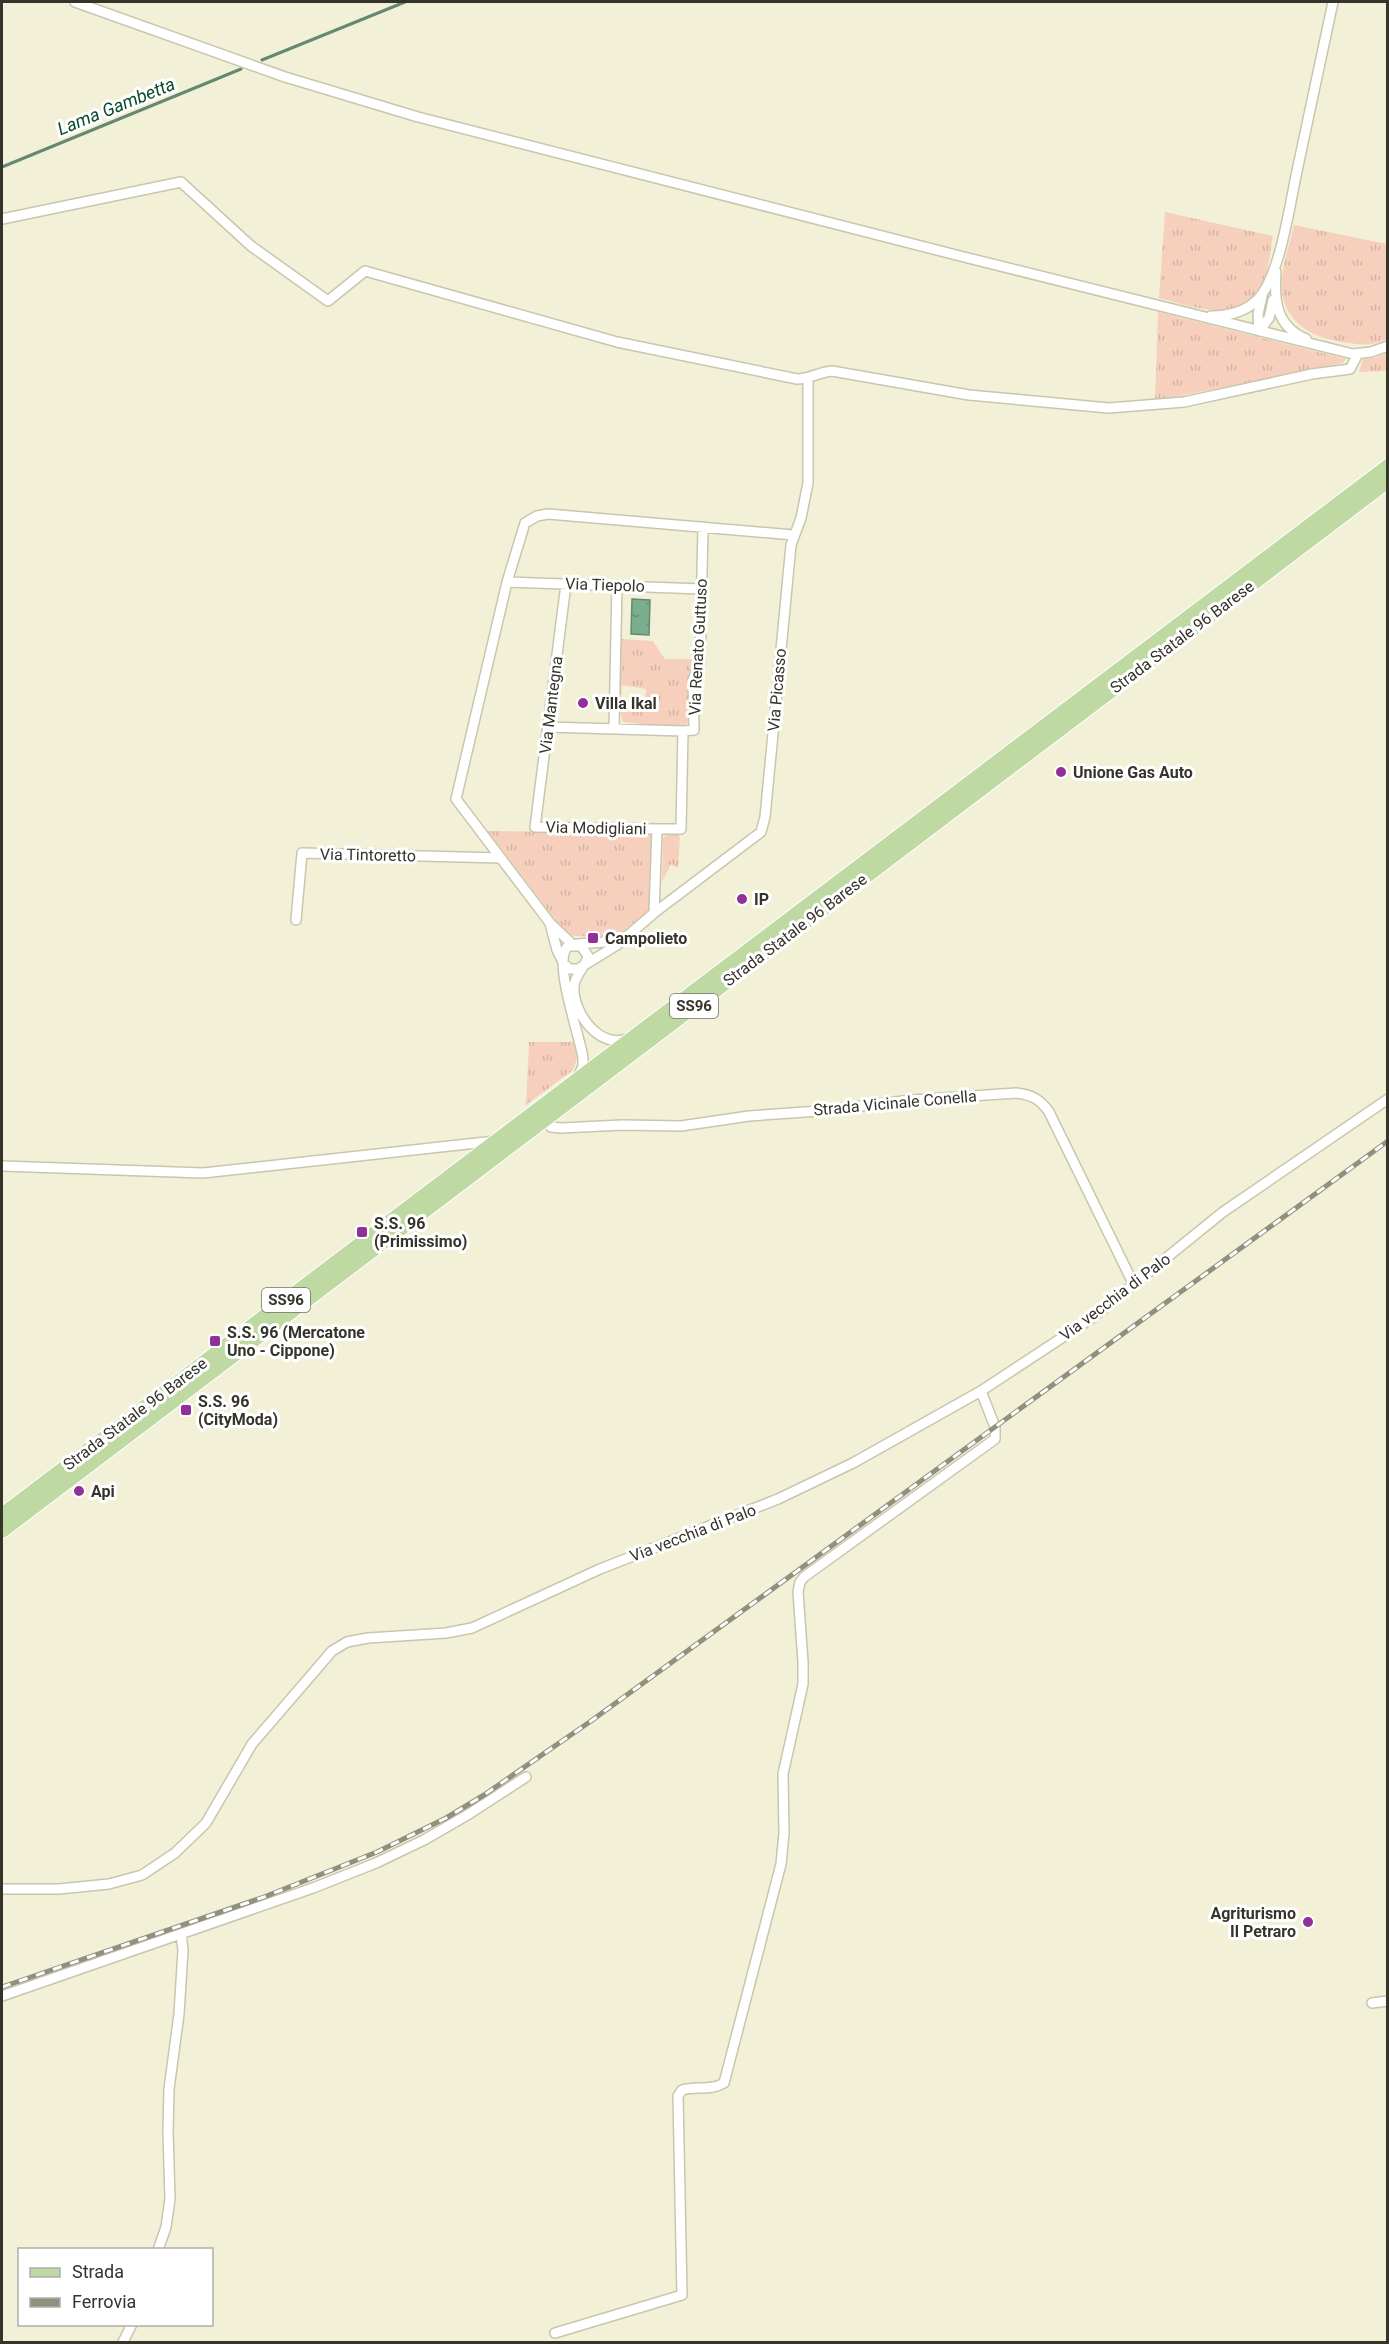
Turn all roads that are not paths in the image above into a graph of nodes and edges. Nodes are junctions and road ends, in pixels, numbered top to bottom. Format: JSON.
{"nodes":[{"id":1,"x":75,"y":2,"type":"edge"},
{"id":2,"x":1333,"y":2,"type":"edge"},
{"id":3,"x":2,"y":219,"type":"edge"},
{"id":4,"x":1269,"y":292,"type":"junction"},
{"id":5,"x":1199,"y":316,"type":"junction"},
{"id":6,"x":1259,"y":331,"type":"junction"},
{"id":7,"x":1323,"y":346,"type":"junction"},
{"id":8,"x":1388,"y":346,"type":"edge"},
{"id":9,"x":1358,"y":354,"type":"junction"},
{"id":10,"x":808,"y":378,"type":"junction"},
{"id":11,"x":1388,"y":466,"type":"edge"},
{"id":12,"x":1388,"y":481,"type":"edge"},
{"id":13,"x":704,"y":527,"type":"junction"},
{"id":14,"x":793,"y":535,"type":"junction"},
{"id":15,"x":507,"y":582,"type":"junction"},
{"id":16,"x":566,"y":584,"type":"junction"},
{"id":17,"x":617,"y":585,"type":"junction"},
{"id":18,"x":702,"y":589,"type":"junction"},
{"id":19,"x":548,"y":727,"type":"junction"},
{"id":20,"x":614,"y":729,"type":"junction"},
{"id":21,"x":683,"y":731,"type":"junction"},
{"id":22,"x":535,"y":827,"type":"joint"},
{"id":23,"x":657,"y":829,"type":"junction"},
{"id":24,"x":501,"y":858,"type":"junction"},
{"id":25,"x":654,"y":913,"type":"junction"},
{"id":26,"x":296,"y":920,"type":"dead end"},
{"id":27,"x":550,"y":923,"type":"junction"},
{"id":28,"x":624,"y":937,"type":"junction"},
{"id":29,"x":574,"y":944,"type":"junction"},
{"id":30,"x":562,"y":960,"type":"junction"},
{"id":31,"x":582,"y":967,"type":"junction"},
{"id":32,"x":637,"y":1035,"type":"junction"},
{"id":33,"x":572,"y":1085,"type":"junction"},
{"id":34,"x":1388,"y":1099,"type":"edge"},
{"id":35,"x":544,"y":1120,"type":"junction"},
{"id":36,"x":496,"y":1141,"type":"junction"},
{"id":37,"x":2,"y":1166,"type":"edge"},
{"id":38,"x":1134,"y":1285,"type":"junction"},
{"id":39,"x":981,"y":1391,"type":"junction"},
{"id":40,"x":2,"y":1515,"type":"edge"},
{"id":41,"x":2,"y":1531,"type":"edge"},
{"id":42,"x":526,"y":1777,"type":"dead end"},
{"id":43,"x":2,"y":1889,"type":"edge"},
{"id":44,"x":181,"y":1934,"type":"junction"},
{"id":45,"x":2,"y":1996,"type":"edge"},
{"id":46,"x":1388,"y":2001,"type":"edge"},
{"id":47,"x":1372,"y":2003,"type":"dead end"},
{"id":48,"x":159,"y":2248,"type":"edge"},
{"id":49,"x":132,"y":2326,"type":"edge"},
{"id":50,"x":555,"y":2333,"type":"dead end"},
{"id":51,"x":123,"y":2343,"type":"edge"}],
"edges":[{"from":1,"to":5,"type":"street"},
{"from":2,"to":4,"type":"street"},
{"from":3,"to":10,"type":"street"},
{"from":4,"to":5,"type":"street"},
{"from":4,"to":6,"type":"street"},
{"from":4,"to":7,"type":"street"},
{"from":5,"to":6,"type":"street"},
{"from":6,"to":7,"type":"street"},
{"from":7,"to":9,"type":"street"},
{"from":8,"to":9,"type":"street"},
{"from":9,"to":10,"type":"street"},
{"from":10,"to":14,"type":"street","name":"Via Picasso"},
{"from":11,"to":32,"type":"main road","name":"Strada Statale 96 Barese","number":"SS96"},
{"from":12,"to":35,"type":"main road","name":"Strada Statale 96 Barese","number":"SS96"},
{"from":13,"to":14,"type":"street"},
{"from":13,"to":15,"type":"street"},
{"from":13,"to":18,"type":"street","name":"Via Renato Guttuso"},
{"from":14,"to":25,"type":"street","name":"Via Picasso"},
{"from":15,"to":16,"type":"street","name":"Via Tiepolo"},
{"from":15,"to":24,"type":"street"},
{"from":16,"to":17,"type":"street","name":"Via Tiepolo"},
{"from":16,"to":19,"type":"street","name":"Via Mantegna"},
{"from":17,"to":18,"type":"street","name":"Via Tiepolo"},
{"from":17,"to":20,"type":"street"},
{"from":18,"to":21,"type":"street","name":"Via Renato Guttuso"},
{"from":19,"to":20,"type":"street"},
{"from":19,"to":22,"type":"street","name":"Via Mantegna"},
{"from":20,"to":21,"type":"street"},
{"from":21,"to":23,"type":"street","name":"Via Renato Guttuso"},
{"from":22,"to":23,"type":"street","name":"Via Modigliani"},
{"from":23,"to":25,"type":"street"},
{"from":24,"to":26,"type":"street","name":"Via Tintoretto"},
{"from":24,"to":27,"type":"street"},
{"from":25,"to":28,"type":"street","name":"Via Picasso"},
{"from":27,"to":29,"type":"street"},
{"from":27,"to":30,"type":"street"},
{"from":28,"to":29,"type":"street"},
{"from":28,"to":31,"type":"street","name":"Via Picasso"},
{"from":29,"to":30,"type":"street"},
{"from":29,"to":31,"type":"street"},
{"from":30,"to":31,"type":"street"},
{"from":30,"to":33,"type":"street"},
{"from":31,"to":32,"type":"street"},
{"from":32,"to":33,"type":"main road","name":"Strada Statale 96 Barese","number":"SS96"},
{"from":33,"to":36,"type":"main road","name":"Strada Statale 96 Barese","number":"SS96"},
{"from":34,"to":38,"type":"street","name":"Via vecchia di Palo"},
{"from":35,"to":38,"type":"street","name":"Strada Vicinale Conella"},
{"from":35,"to":41,"type":"main road","name":"Strada Statale 96 Barese","number":"SS96"},
{"from":36,"to":37,"type":"street"},
{"from":36,"to":40,"type":"main road","name":"Strada Statale 96 Barese","number":"SS96"},
{"from":38,"to":39,"type":"street","name":"Via vecchia di Palo"},
{"from":39,"to":43,"type":"street","name":"Via vecchia di Palo"},
{"from":39,"to":50,"type":"street"},
{"from":42,"to":44,"type":"street"},
{"from":44,"to":45,"type":"street"},
{"from":44,"to":48,"type":"street"},
{"from":46,"to":47,"type":"street"},
{"from":49,"to":51,"type":"street"}]}
